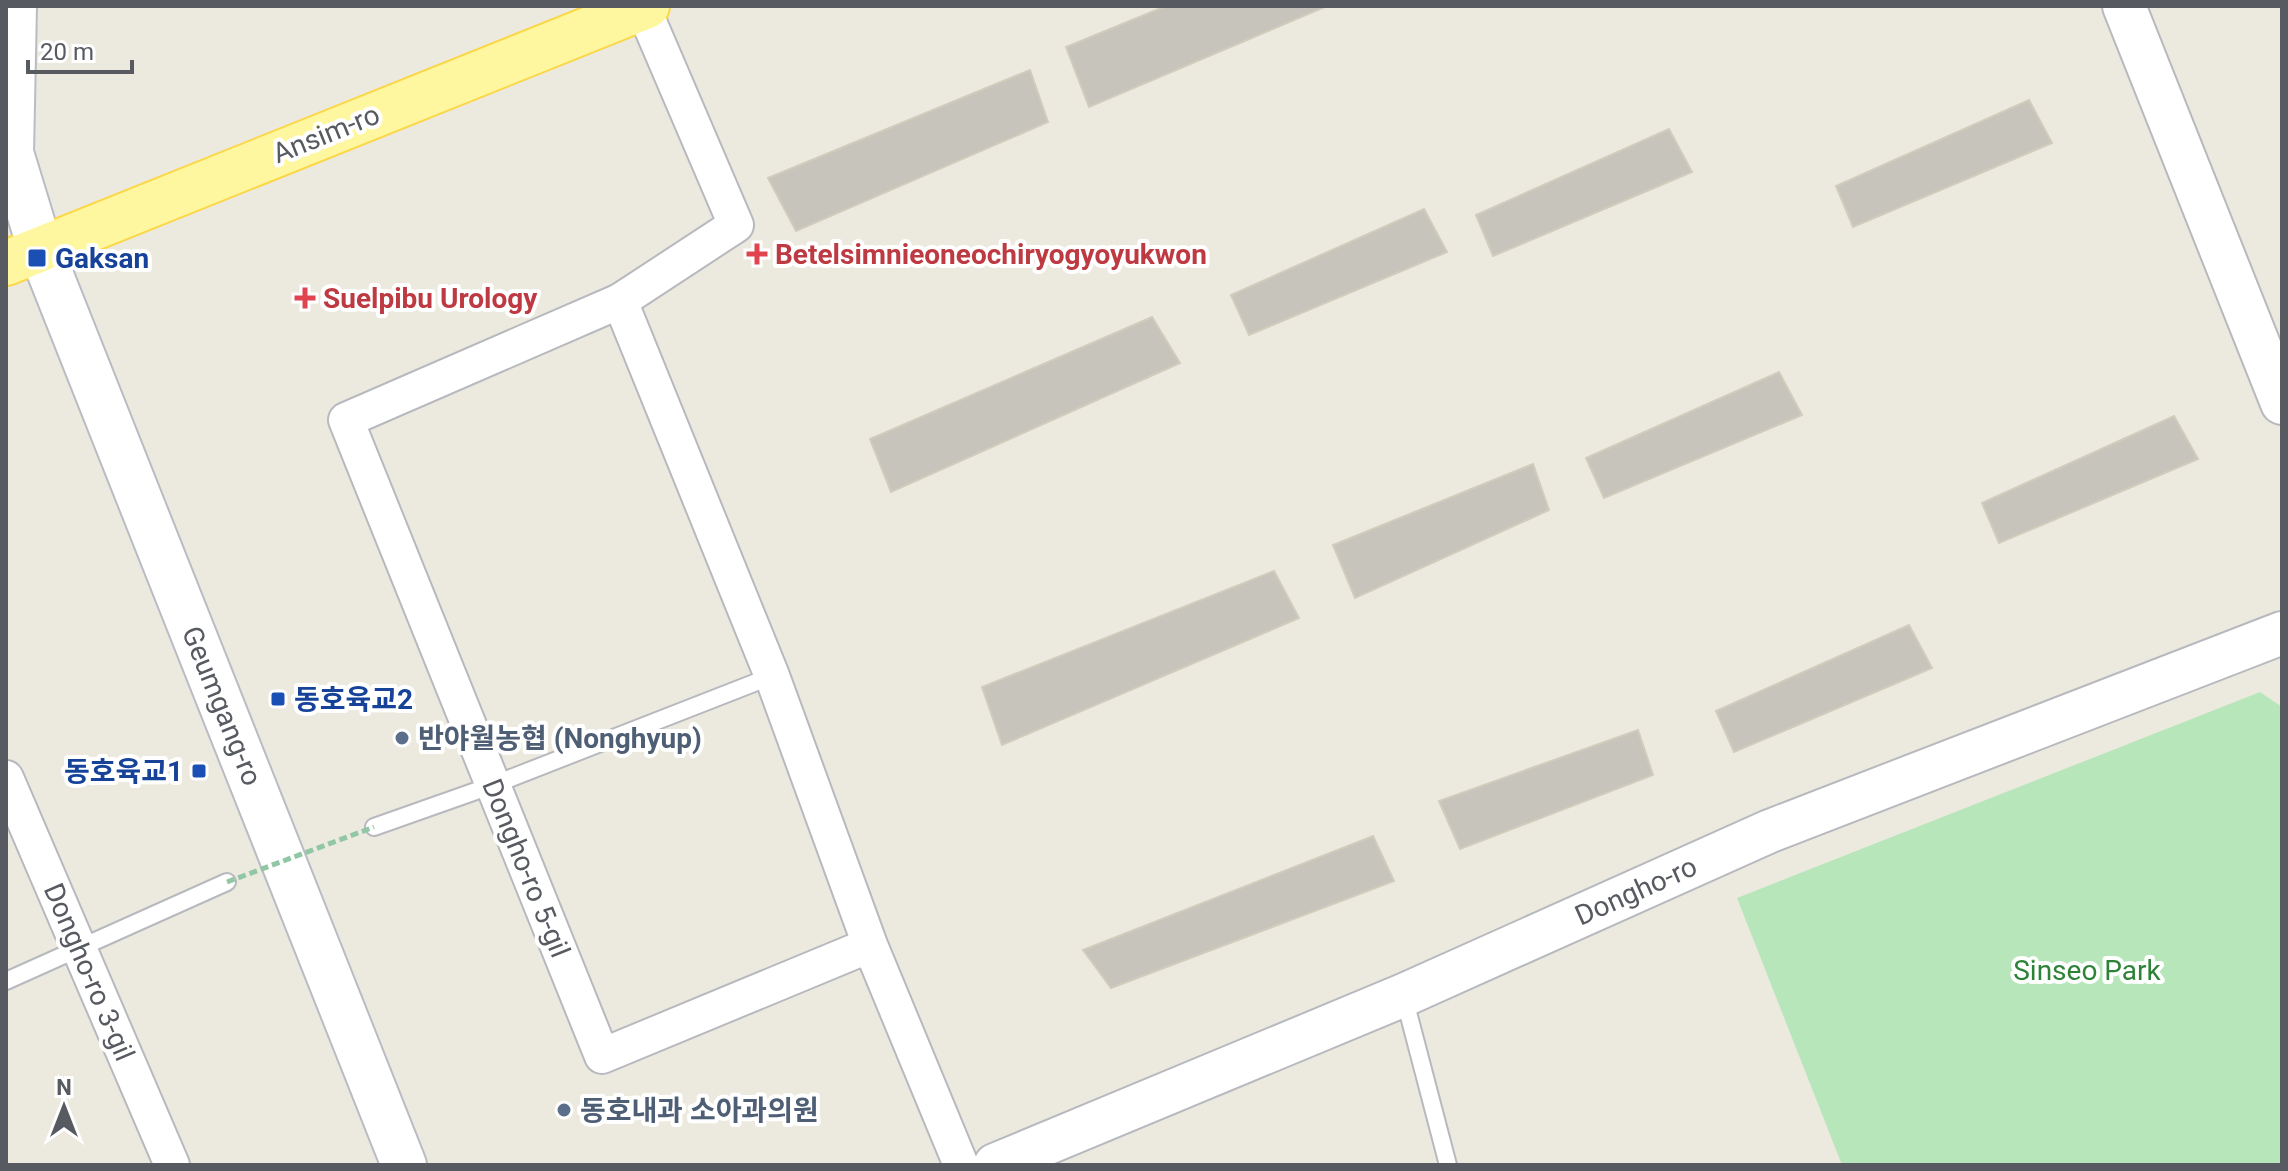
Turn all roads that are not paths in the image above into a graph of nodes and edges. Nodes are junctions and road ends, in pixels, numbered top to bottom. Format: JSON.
{"nodes":[{"id":1,"x":14,"y":6,"type":"edge"},
{"id":2,"x":2124,"y":6,"type":"edge"},
{"id":3,"x":645,"y":7,"type":"edge"},
{"id":4,"x":597,"y":16,"type":"edge"},
{"id":5,"x":23,"y":255,"type":"edge"},
{"id":6,"x":620,"y":301,"type":"junction"},
{"id":7,"x":2282,"y":403,"type":"edge"},
{"id":8,"x":2282,"y":633,"type":"edge"},
{"id":9,"x":772,"y":676,"type":"junction"},
{"id":10,"x":6,"y":778,"type":"edge"},
{"id":11,"x":493,"y":785,"type":"junction"},
{"id":12,"x":374,"y":827,"type":"road end"},
{"id":13,"x":227,"y":882,"type":"road end"},
{"id":14,"x":870,"y":945,"type":"junction"},
{"id":15,"x":80,"y":950,"type":"junction"},
{"id":16,"x":6,"y":981,"type":"edge"},
{"id":17,"x":1404,"y":995,"type":"junction"},
{"id":18,"x":172,"y":1165,"type":"edge"},
{"id":19,"x":404,"y":1165,"type":"edge"},
{"id":20,"x":961,"y":1165,"type":"edge"},
{"id":21,"x":995,"y":1165,"type":"edge"},
{"id":22,"x":1448,"y":1165,"type":"edge"}],
"edges":[{"from":1,"to":5,"type":"main road","name":"Geumgang-ro"},
{"from":2,"to":7,"type":"street"},
{"from":3,"to":4,"type":"main road","name":"Ansim-ro"},
{"from":3,"to":6,"type":"street","name":"Dongho-ro 5-gil"},
{"from":4,"to":5,"type":"main road","name":"Ansim-ro"},
{"from":5,"to":19,"type":"main road","name":"Geumgang-ro"},
{"from":6,"to":9,"type":"street"},
{"from":6,"to":11,"type":"street","name":"Dongho-ro 5-gil"},
{"from":8,"to":17,"type":"street","name":"Dongho-ro"},
{"from":9,"to":11,"type":"lane"},
{"from":9,"to":14,"type":"street"},
{"from":10,"to":15,"type":"street","name":"Dongho-ro 3-gil"},
{"from":11,"to":12,"type":"lane"},
{"from":11,"to":14,"type":"street","name":"Dongho-ro 5-gil"},
{"from":13,"to":15,"type":"lane"},
{"from":14,"to":20,"type":"street"},
{"from":15,"to":16,"type":"lane"},
{"from":15,"to":18,"type":"street","name":"Dongho-ro 3-gil"},
{"from":17,"to":21,"type":"street","name":"Dongho-ro"},
{"from":17,"to":22,"type":"lane"}]}
